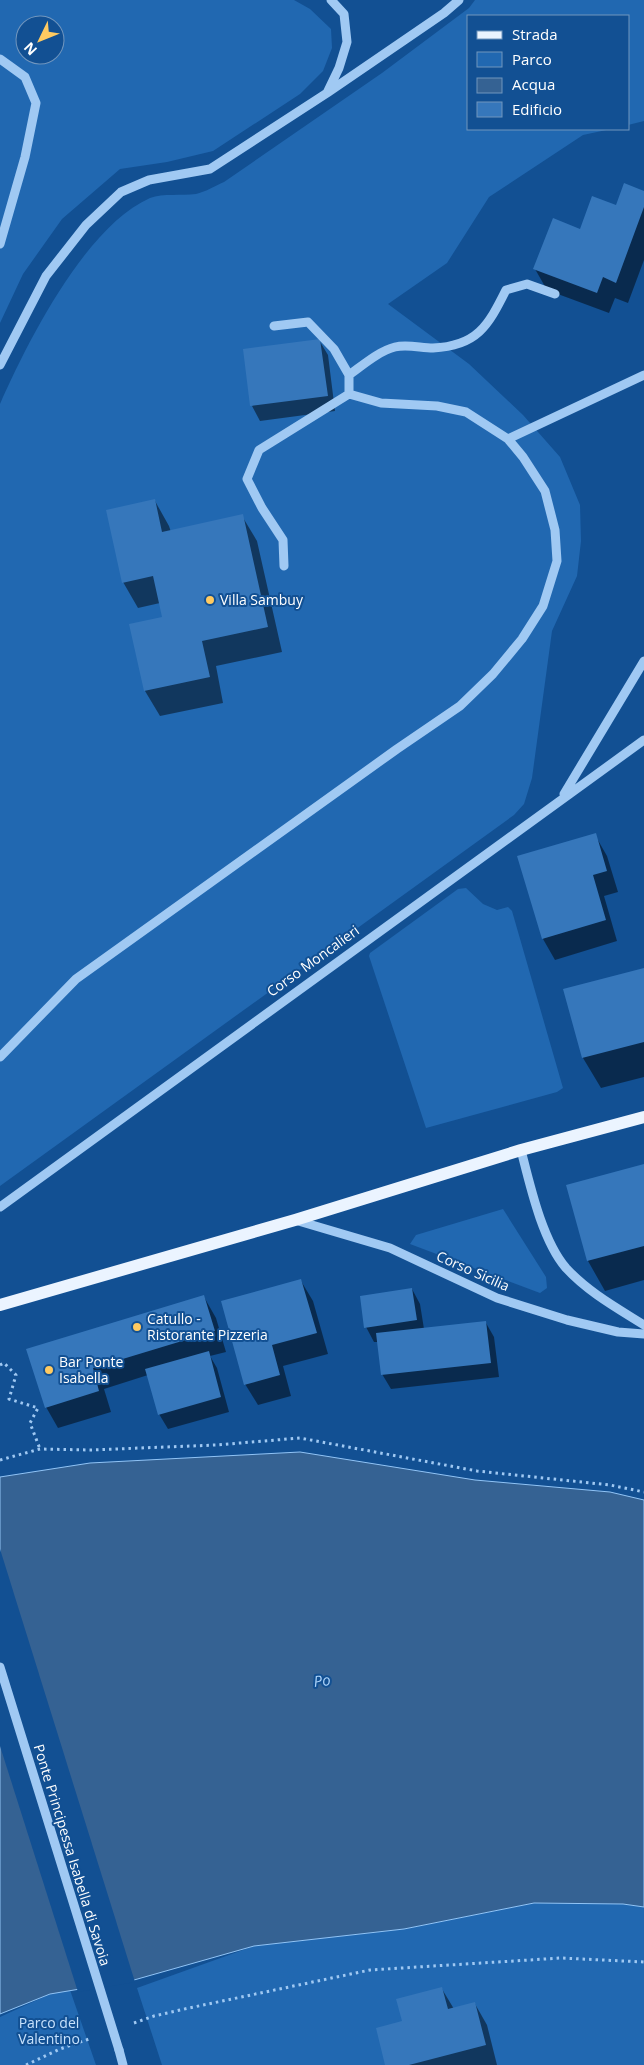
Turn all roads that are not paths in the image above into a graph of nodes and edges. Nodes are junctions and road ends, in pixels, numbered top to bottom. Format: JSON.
{"nodes":[{"id":1,"x":331,"y":0,"type":"edge"},
{"id":2,"x":459,"y":0,"type":"edge"},
{"id":3,"x":0,"y":59,"type":"edge"},
{"id":4,"x":327,"y":93,"type":"junction"},
{"id":5,"x":0,"y":244,"type":"edge"},
{"id":6,"x":555,"y":294,"type":"dead end"},
{"id":7,"x":274,"y":326,"type":"dead end"},
{"id":8,"x":0,"y":365,"type":"edge"},
{"id":9,"x":349,"y":374,"type":"junction"},
{"id":10,"x":644,"y":375,"type":"edge"},
{"id":11,"x":349,"y":394,"type":"junction"},
{"id":12,"x":508,"y":439,"type":"junction"},
{"id":13,"x":284,"y":566,"type":"dead end"},
{"id":14,"x":644,"y":662,"type":"edge"},
{"id":15,"x":644,"y":740,"type":"edge"},
{"id":16,"x":562,"y":798,"type":"junction"},
{"id":17,"x":0,"y":1057,"type":"edge"},
{"id":18,"x":644,"y":1116,"type":"edge"},
{"id":19,"x":520,"y":1150,"type":"junction"},
{"id":20,"x":0,"y":1207,"type":"edge"},
{"id":21,"x":295,"y":1220,"type":"junction"},
{"id":22,"x":0,"y":1304,"type":"edge"},
{"id":23,"x":644,"y":1325,"type":"edge"},
{"id":24,"x":644,"y":1334,"type":"edge"},
{"id":25,"x":0,"y":1667,"type":"edge"},
{"id":26,"x":123,"y":2065,"type":"edge"}],
"edges":[{"from":1,"to":4,"type":"street"},
{"from":2,"to":4,"type":"street"},
{"from":3,"to":5,"type":"street"},
{"from":4,"to":8,"type":"street"},
{"from":6,"to":9,"type":"street"},
{"from":7,"to":9,"type":"street"},
{"from":9,"to":11,"type":"street"},
{"from":10,"to":12,"type":"street"},
{"from":11,"to":12,"type":"street"},
{"from":11,"to":13,"type":"street"},
{"from":12,"to":17,"type":"street"},
{"from":14,"to":16,"type":"street"},
{"from":15,"to":16,"type":"street","name":"Corso Moncalieri"},
{"from":16,"to":20,"type":"street","name":"Corso Moncalieri"},
{"from":18,"to":19,"type":"main road"},
{"from":19,"to":21,"type":"main road"},
{"from":19,"to":23,"type":"street"},
{"from":21,"to":22,"type":"main road"},
{"from":21,"to":24,"type":"street","name":"Corso Sicilia"},
{"from":25,"to":26,"type":"street","name":"Ponte Principessa Isabella di Savoia","bridge":true}]}
